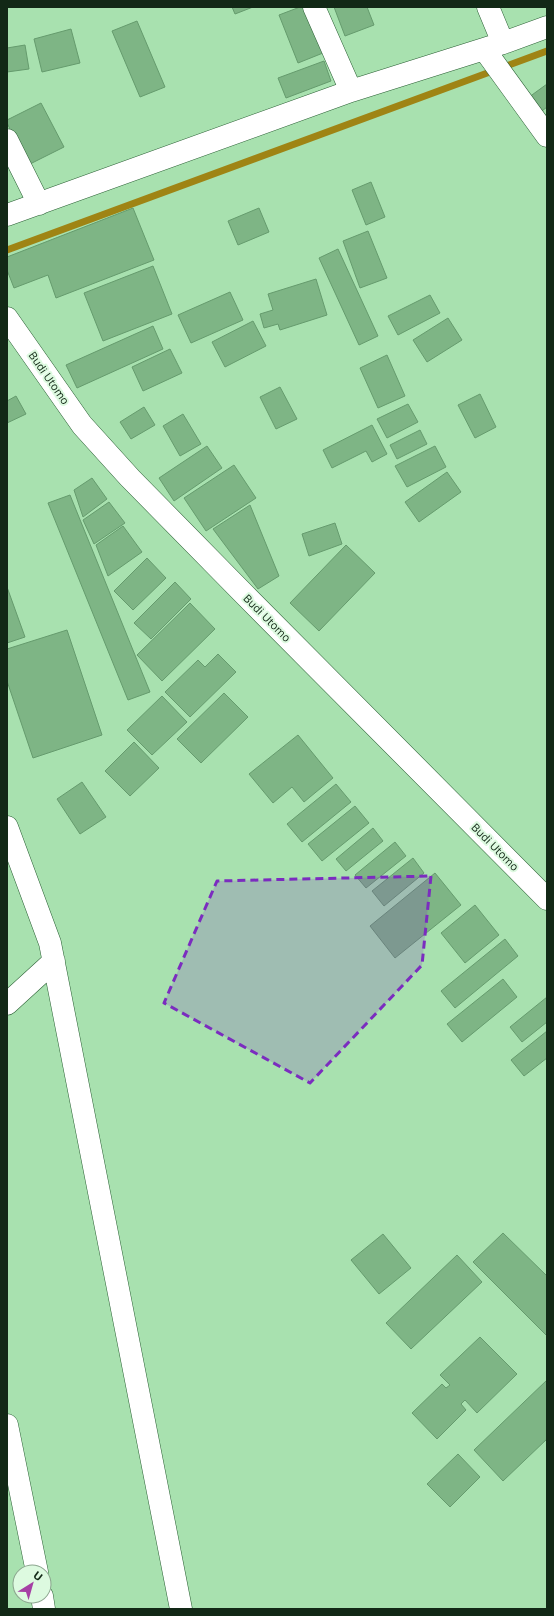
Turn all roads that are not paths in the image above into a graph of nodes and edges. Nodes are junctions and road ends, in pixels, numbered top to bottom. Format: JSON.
{"nodes":[{"id":1,"x":314,"y":7,"type":"edge"},
{"id":2,"x":488,"y":7,"type":"edge"},
{"id":3,"x":547,"y":27,"type":"edge"},
{"id":4,"x":492,"y":50,"type":"junction"},
{"id":5,"x":351,"y":91,"type":"junction"},
{"id":6,"x":547,"y":136,"type":"edge"},
{"id":7,"x":7,"y":140,"type":"edge"},
{"id":8,"x":39,"y":204,"type":"junction"},
{"id":9,"x":7,"y":215,"type":"edge"},
{"id":10,"x":7,"y":318,"type":"edge"},
{"id":11,"x":7,"y":827,"type":"edge"},
{"id":12,"x":547,"y":899,"type":"edge"},
{"id":13,"x":54,"y":961,"type":"junction"},
{"id":14,"x":7,"y":1004,"type":"edge"},
{"id":15,"x":7,"y":1425,"type":"edge"},
{"id":16,"x":35,"y":1564,"type":"edge"},
{"id":17,"x":181,"y":1609,"type":"edge"}],
"edges":[{"from":1,"to":5,"type":"street"},
{"from":2,"to":4,"type":"street"},
{"from":3,"to":4,"type":"street"},
{"from":4,"to":5,"type":"street"},
{"from":4,"to":6,"type":"street"},
{"from":5,"to":8,"type":"street"},
{"from":7,"to":8,"type":"street"},
{"from":8,"to":9,"type":"street"},
{"from":10,"to":12,"type":"street","name":"Budi Utomo"},
{"from":11,"to":13,"type":"street"},
{"from":13,"to":14,"type":"street"},
{"from":13,"to":17,"type":"street"},
{"from":15,"to":16,"type":"street"}]}
